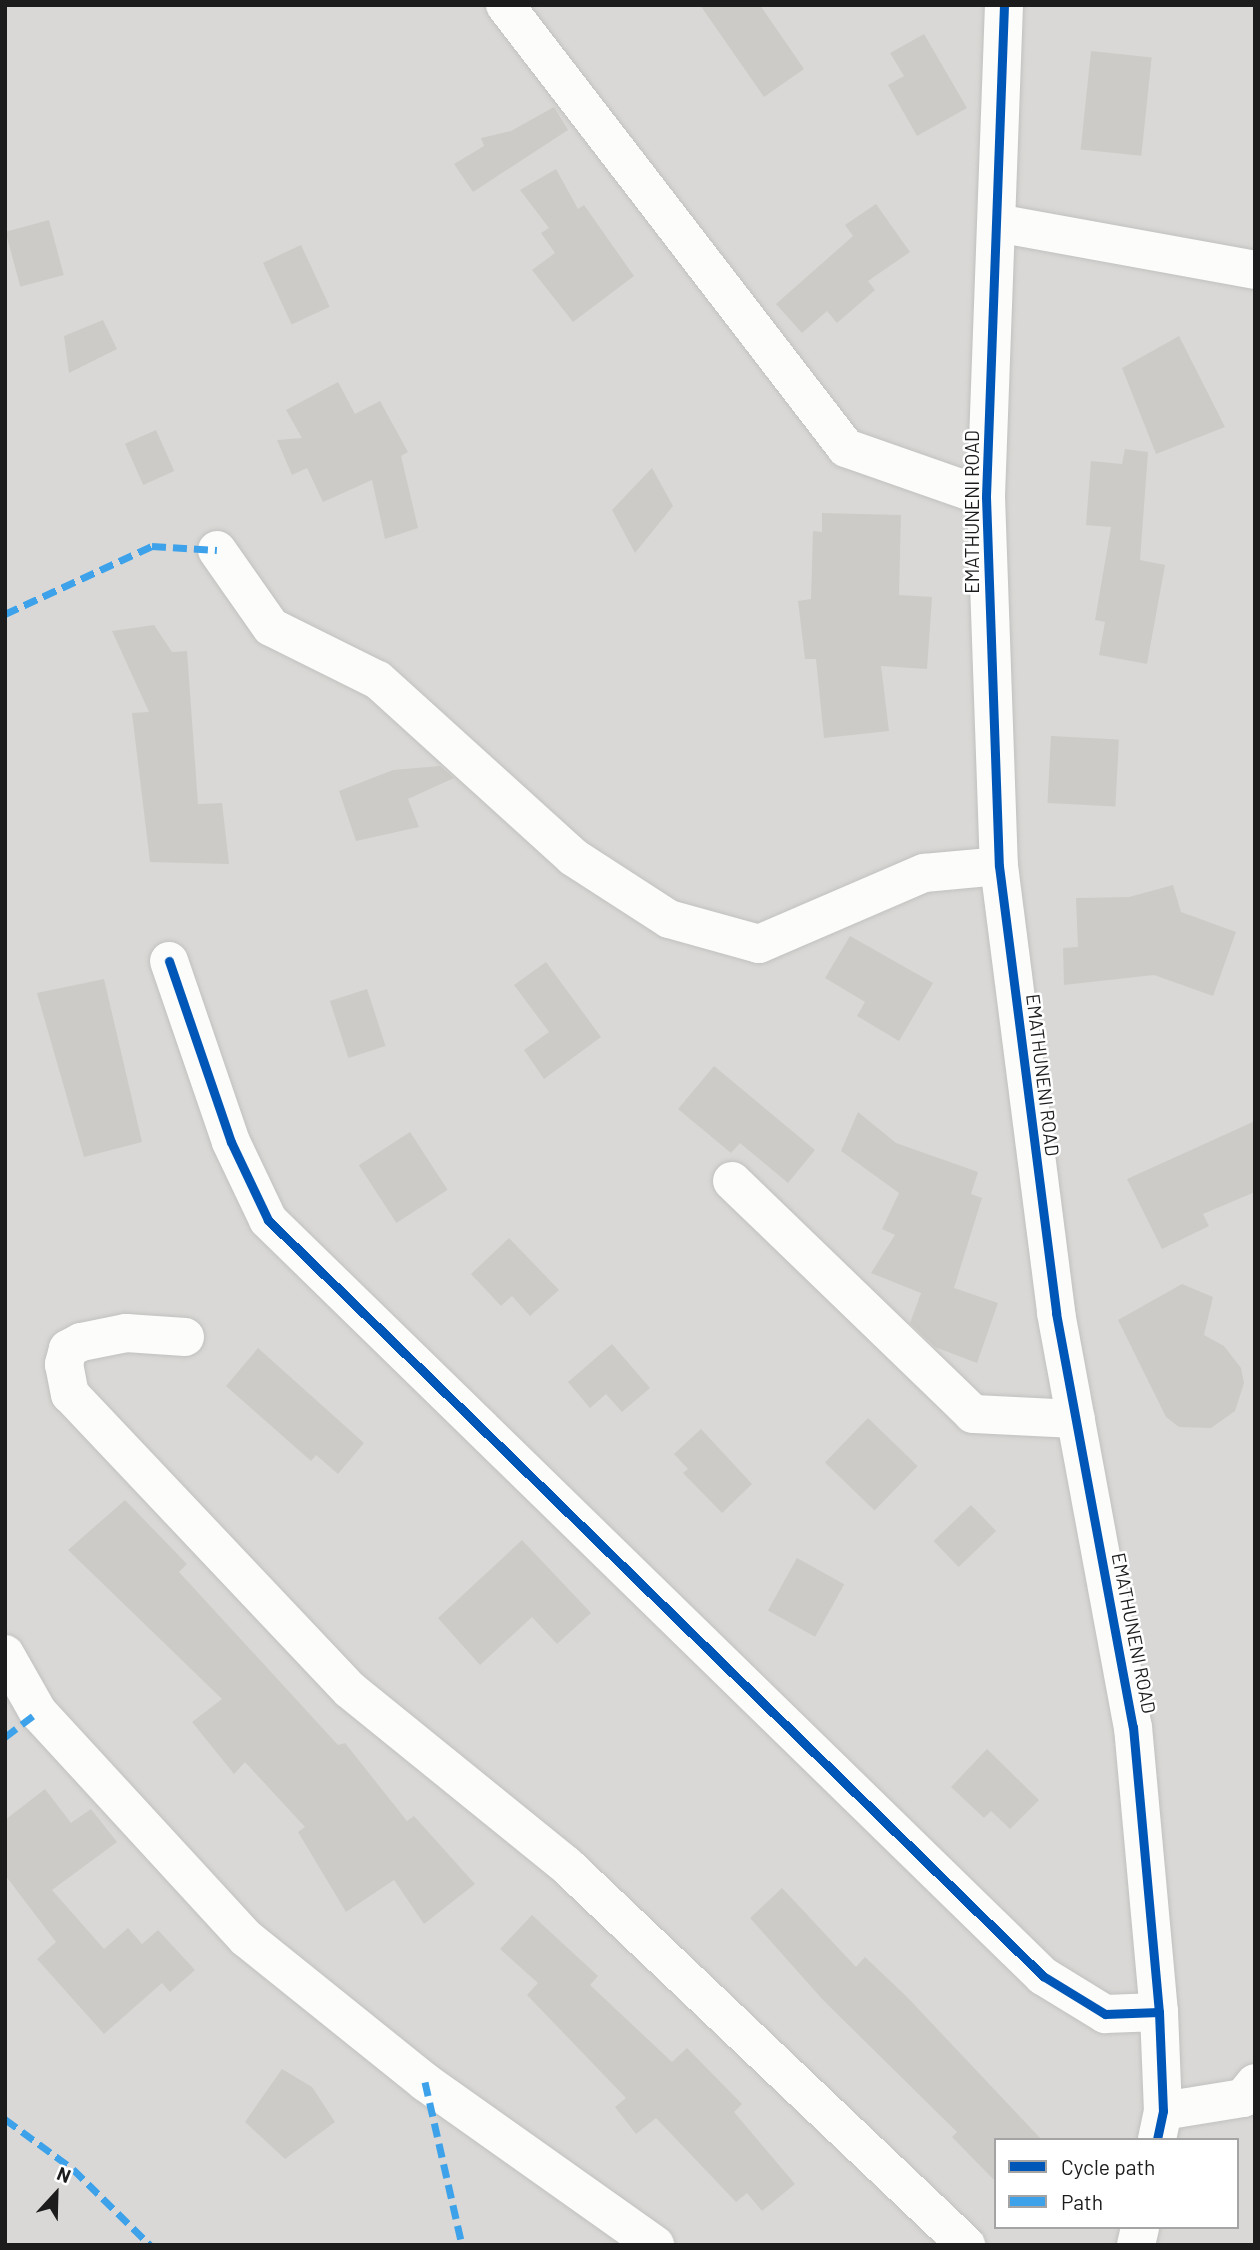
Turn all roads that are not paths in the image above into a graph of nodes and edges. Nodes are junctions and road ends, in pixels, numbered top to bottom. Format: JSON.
{"nodes":[{"id":1,"x":1004,"y":5,"type":"edge"},
{"id":2,"x":517,"y":12,"type":"edge"},
{"id":3,"x":997,"y":223,"type":"junction"},
{"id":4,"x":1255,"y":270,"type":"edge"},
{"id":5,"x":986,"y":497,"type":"junction"},
{"id":6,"x":216,"y":550,"type":"dead end"},
{"id":7,"x":999,"y":866,"type":"junction"},
{"id":8,"x":169,"y":961,"type":"dead end"},
{"id":9,"x":732,"y":1181,"type":"dead end"},
{"id":10,"x":185,"y":1337,"type":"dead end"},
{"id":11,"x":1076,"y":1419,"type":"junction"},
{"id":12,"x":5,"y":1654,"type":"edge"},
{"id":13,"x":1159,"y":2011,"type":"junction"},
{"id":14,"x":1255,"y":2083,"type":"edge"},
{"id":15,"x":1160,"y":2126,"type":"edge"},
{"id":16,"x":655,"y":2245,"type":"edge"},
{"id":17,"x":966,"y":2245,"type":"edge"}],
"edges":[{"from":1,"to":3,"type":"street","name":"EMATHUNENI ROAD"},
{"from":2,"to":5,"type":"street"},
{"from":3,"to":4,"type":"street"},
{"from":3,"to":5,"type":"street","name":"EMATHUNENI ROAD"},
{"from":5,"to":7,"type":"street","name":"EMATHUNENI ROAD"},
{"from":6,"to":7,"type":"street"},
{"from":7,"to":11,"type":"street","name":"EMATHUNENI ROAD"},
{"from":8,"to":13,"type":"street"},
{"from":9,"to":11,"type":"street"},
{"from":10,"to":17,"type":"street"},
{"from":11,"to":13,"type":"street","name":"EMATHUNENI ROAD"},
{"from":12,"to":16,"type":"street"},
{"from":13,"to":15,"type":"street","name":"EMATHUNENI ROAD"},
{"from":14,"to":15,"type":"street"}]}
